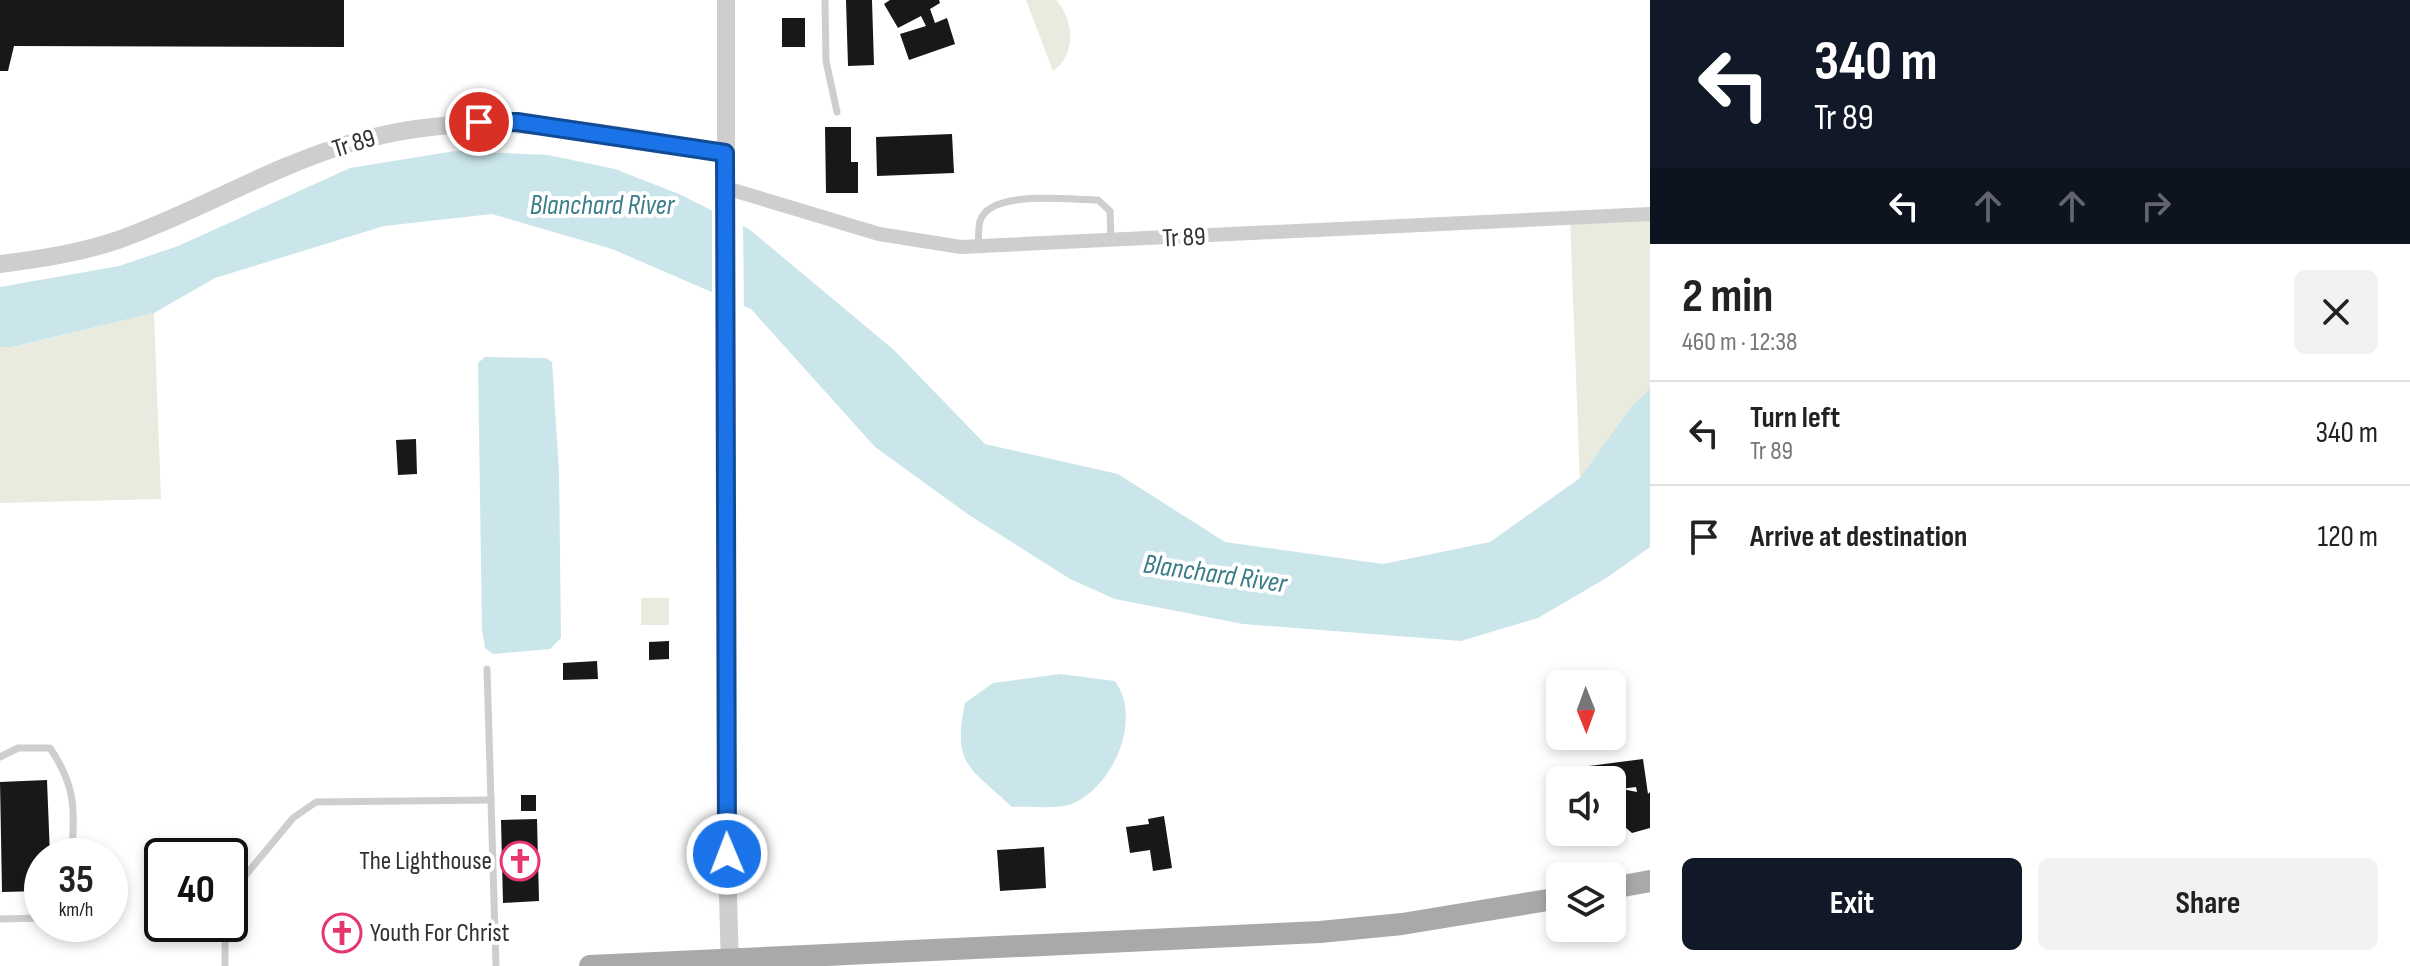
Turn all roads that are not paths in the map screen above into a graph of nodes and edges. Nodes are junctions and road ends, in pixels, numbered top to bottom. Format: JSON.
{"nodes":[{"id":1,"x":726,"y":0,"type":"edge"},
{"id":2,"x":825,"y":0,"type":"edge"},
{"id":3,"x":837,"y":112,"type":"dead end"},
{"id":4,"x":725,"y":153,"type":"junction"},
{"id":5,"x":726,"y":196,"type":"junction"},
{"id":6,"x":1650,"y":214,"type":"edge"},
{"id":7,"x":1111,"y":242,"type":"junction"},
{"id":8,"x":978,"y":247,"type":"junction"},
{"id":9,"x":0,"y":264,"type":"edge"},
{"id":10,"x":487,"y":669,"type":"dead end"},
{"id":11,"x":0,"y":757,"type":"edge"},
{"id":12,"x":491,"y":800,"type":"junction"},
{"id":13,"x":73,"y":838,"type":"edge"},
{"id":14,"x":248,"y":872,"type":"edge"},
{"id":15,"x":1650,"y":881,"type":"edge"},
{"id":16,"x":1626,"y":885,"type":"edge"},
{"id":17,"x":1546,"y":900,"type":"edge"},
{"id":18,"x":24,"y":918,"type":"edge"},
{"id":19,"x":0,"y":919,"type":"edge"},
{"id":20,"x":225,"y":942,"type":"edge"},
{"id":21,"x":730,"y":963,"type":"edge"},
{"id":22,"x":225,"y":966,"type":"edge"},
{"id":23,"x":496,"y":966,"type":"edge"},
{"id":24,"x":590,"y":966,"type":"edge"}],
"edges":[{"from":1,"to":4,"type":"street"},
{"from":2,"to":3,"type":"lane"},
{"from":4,"to":5,"type":"street"},
{"from":4,"to":9,"type":"street","name":"Tr 89"},
{"from":5,"to":8,"type":"street","name":"Tr 89"},
{"from":5,"to":21,"type":"street"},
{"from":6,"to":7,"type":"street","name":"Tr 89"},
{"from":7,"to":8,"type":"street","name":"Tr 89"},
{"from":7,"to":8,"type":"lane"},
{"from":10,"to":12,"type":"lane"},
{"from":11,"to":13,"type":"lane"},
{"from":12,"to":14,"type":"lane"},
{"from":12,"to":23,"type":"lane"},
{"from":15,"to":16,"type":"main road"},
{"from":17,"to":21,"type":"main road"},
{"from":18,"to":19,"type":"lane"},
{"from":20,"to":22,"type":"lane"},
{"from":21,"to":24,"type":"main road"}]}
